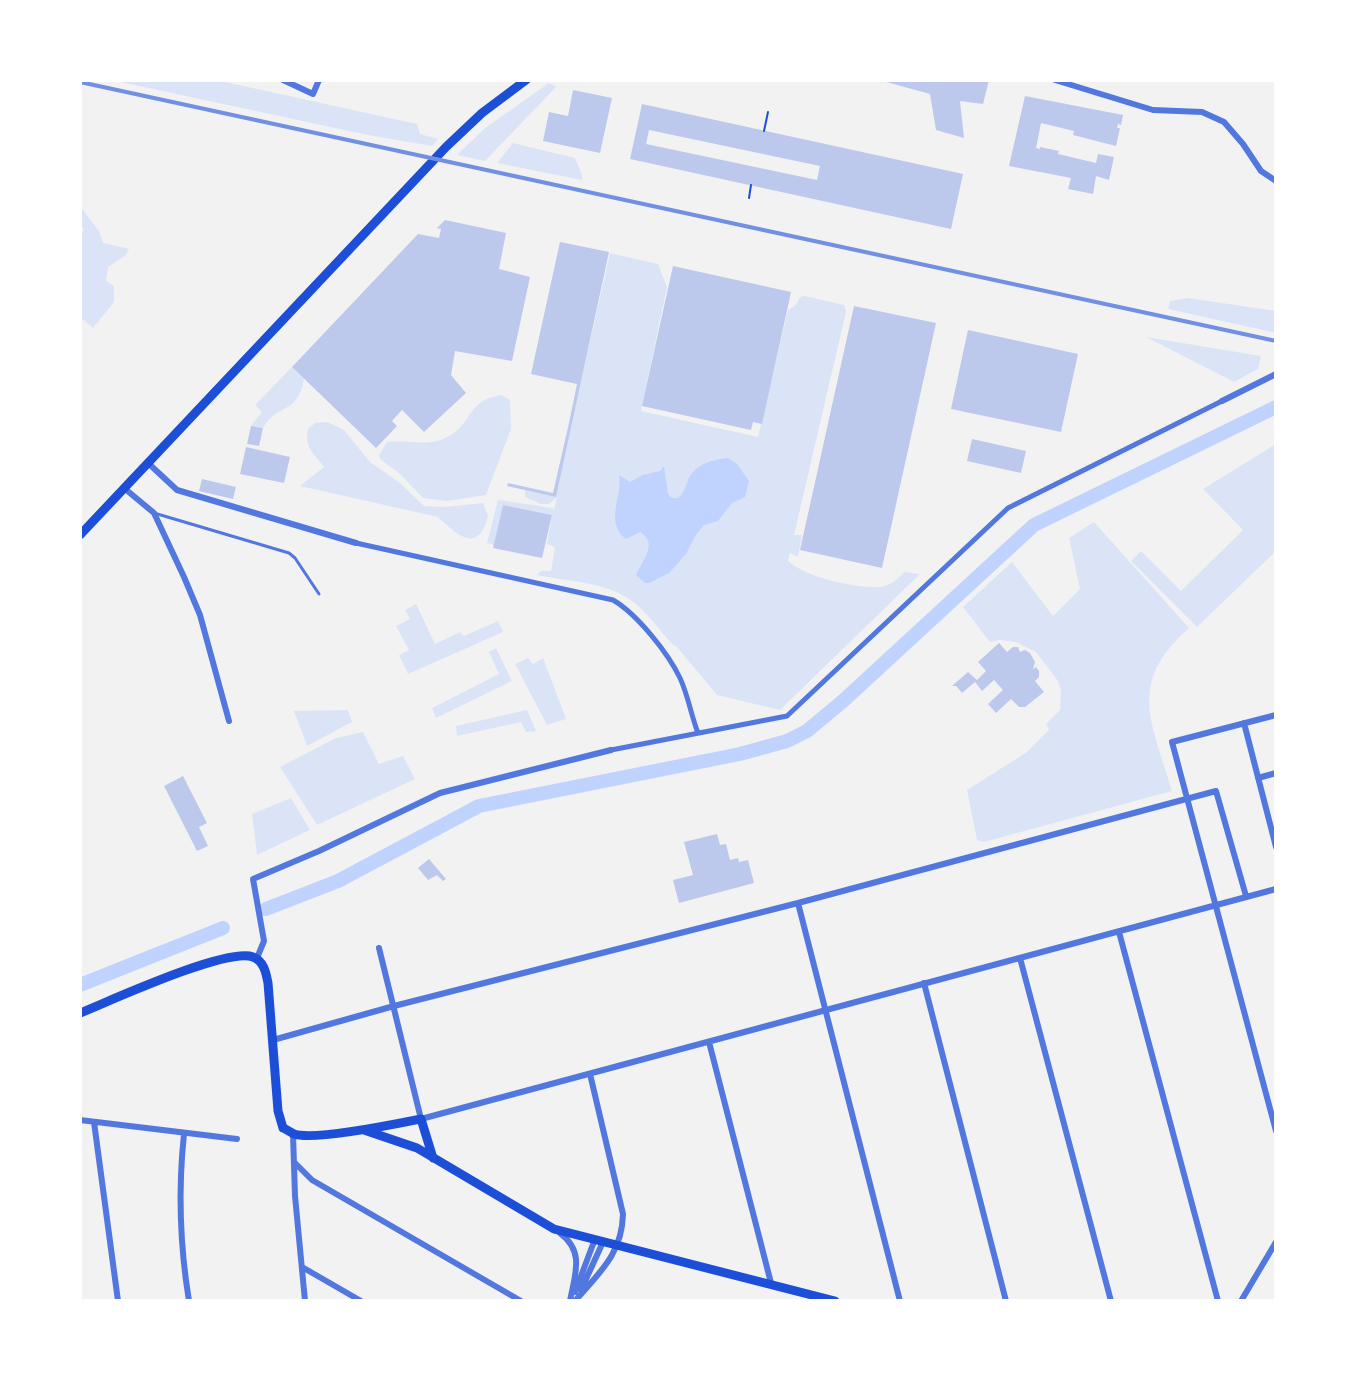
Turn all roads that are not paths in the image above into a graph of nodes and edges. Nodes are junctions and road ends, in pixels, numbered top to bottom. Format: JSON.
{"nodes":[{"id":1,"x":283,"y":80,"type":"edge"},
{"id":2,"x":319,"y":80,"type":"edge"},
{"id":3,"x":526,"y":80,"type":"edge"},
{"id":4,"x":1055,"y":80,"type":"edge"},
{"id":5,"x":1276,"y":181,"type":"edge"},
{"id":6,"x":1276,"y":374,"type":"edge"},
{"id":7,"x":1222,"y":401,"type":"joint"},
{"id":8,"x":148,"y":463,"type":"junction"},
{"id":9,"x":124,"y":488,"type":"junction"},
{"id":10,"x":154,"y":513,"type":"junction"},
{"id":11,"x":82,"y":529,"type":"edge"},
{"id":12,"x":356,"y":543,"type":"joint"},
{"id":13,"x":319,"y":594,"type":"dead end"},
{"id":14,"x":1276,"y":715,"type":"edge"},
{"id":15,"x":229,"y":721,"type":"dead end"},
{"id":16,"x":1244,"y":723,"type":"junction"},
{"id":17,"x":698,"y":733,"type":"junction"},
{"id":18,"x":611,"y":750,"type":"joint"},
{"id":19,"x":1276,"y":773,"type":"edge"},
{"id":20,"x":1258,"y":778,"type":"junction"},
{"id":21,"x":1187,"y":799,"type":"junction"},
{"id":22,"x":1276,"y":846,"type":"edge"},
{"id":23,"x":1276,"y":889,"type":"edge"},
{"id":24,"x":1246,"y":896,"type":"junction"},
{"id":25,"x":798,"y":903,"type":"junction"},
{"id":26,"x":1215,"y":904,"type":"junction"},
{"id":27,"x":1119,"y":932,"type":"junction"},
{"id":28,"x":379,"y":948,"type":"dead end"},
{"id":29,"x":257,"y":958,"type":"junction"},
{"id":30,"x":1020,"y":958,"type":"junction"},
{"id":31,"x":924,"y":983,"type":"junction"},
{"id":32,"x":394,"y":1006,"type":"junction"},
{"id":33,"x":826,"y":1010,"type":"junction"},
{"id":34,"x":80,"y":1013,"type":"edge"},
{"id":35,"x":273,"y":1040,"type":"junction"},
{"id":36,"x":709,"y":1042,"type":"junction"},
{"id":37,"x":590,"y":1074,"type":"junction"},
{"id":38,"x":421,"y":1119,"type":"junction"},
{"id":39,"x":80,"y":1120,"type":"edge"},
{"id":40,"x":94,"y":1122,"type":"junction"},
{"id":41,"x":363,"y":1130,"type":"junction"},
{"id":42,"x":1276,"y":1131,"type":"edge"},
{"id":43,"x":184,"y":1134,"type":"junction"},
{"id":44,"x":293,"y":1134,"type":"junction"},
{"id":45,"x":237,"y":1139,"type":"dead end"},
{"id":46,"x":433,"y":1158,"type":"junction"},
{"id":47,"x":294,"y":1162,"type":"junction"},
{"id":48,"x":554,"y":1229,"type":"junction"},
{"id":49,"x":599,"y":1240,"type":"junction"},
{"id":50,"x":1276,"y":1242,"type":"edge"},
{"id":51,"x":618,"y":1245,"type":"junction"},
{"id":52,"x":301,"y":1267,"type":"junction"},
{"id":53,"x":771,"y":1283,"type":"junction"},
{"id":54,"x":118,"y":1301,"type":"edge"},
{"id":55,"x":189,"y":1301,"type":"edge"},
{"id":56,"x":305,"y":1301,"type":"edge"},
{"id":57,"x":361,"y":1301,"type":"edge"},
{"id":58,"x":521,"y":1301,"type":"edge"},
{"id":59,"x":573,"y":1301,"type":"edge"},
{"id":60,"x":835,"y":1301,"type":"edge"},
{"id":61,"x":900,"y":1301,"type":"edge"},
{"id":62,"x":1006,"y":1301,"type":"edge"},
{"id":63,"x":1111,"y":1301,"type":"edge"},
{"id":64,"x":1218,"y":1301,"type":"edge"},
{"id":65,"x":1241,"y":1301,"type":"edge"}],
"edges":[{"from":1,"to":2,"type":"street"},
{"from":3,"to":8,"type":"main road"},
{"from":4,"to":5,"type":"street"},
{"from":6,"to":7,"type":"street"},
{"from":7,"to":17,"type":"street"},
{"from":8,"to":9,"type":"main road"},
{"from":8,"to":12,"type":"street"},
{"from":9,"to":10,"type":"street"},
{"from":9,"to":11,"type":"main road"},
{"from":10,"to":13,"type":"lane"},
{"from":10,"to":15,"type":"street"},
{"from":12,"to":17,"type":"street"},
{"from":14,"to":16,"type":"street"},
{"from":16,"to":20,"type":"street"},
{"from":16,"to":21,"type":"street"},
{"from":17,"to":18,"type":"street"},
{"from":18,"to":29,"type":"street"},
{"from":19,"to":20,"type":"street"},
{"from":20,"to":22,"type":"street"},
{"from":21,"to":24,"type":"street"},
{"from":21,"to":25,"type":"street"},
{"from":21,"to":26,"type":"street"},
{"from":23,"to":24,"type":"street"},
{"from":24,"to":26,"type":"street"},
{"from":25,"to":32,"type":"street"},
{"from":25,"to":33,"type":"street"},
{"from":26,"to":27,"type":"street"},
{"from":26,"to":42,"type":"street"},
{"from":27,"to":30,"type":"street"},
{"from":27,"to":64,"type":"street"},
{"from":28,"to":32,"type":"street"},
{"from":29,"to":34,"type":"main road"},
{"from":29,"to":35,"type":"main road"},
{"from":30,"to":31,"type":"street"},
{"from":30,"to":63,"type":"street"},
{"from":31,"to":33,"type":"street"},
{"from":31,"to":62,"type":"street"},
{"from":32,"to":35,"type":"street"},
{"from":32,"to":38,"type":"street"},
{"from":33,"to":36,"type":"street"},
{"from":33,"to":61,"type":"street"},
{"from":35,"to":44,"type":"main road"},
{"from":36,"to":37,"type":"street"},
{"from":36,"to":53,"type":"street"},
{"from":37,"to":38,"type":"street"},
{"from":37,"to":51,"type":"street"},
{"from":38,"to":41,"type":"main road"},
{"from":38,"to":46,"type":"main road"},
{"from":39,"to":40,"type":"street"},
{"from":40,"to":43,"type":"street"},
{"from":40,"to":54,"type":"street"},
{"from":41,"to":44,"type":"main road"},
{"from":41,"to":46,"type":"main road"},
{"from":43,"to":45,"type":"street"},
{"from":43,"to":55,"type":"street"},
{"from":44,"to":47,"type":"street"},
{"from":46,"to":48,"type":"main road"},
{"from":47,"to":52,"type":"street"},
{"from":47,"to":58,"type":"street"},
{"from":48,"to":49,"type":"main road"},
{"from":48,"to":59,"type":"street"},
{"from":49,"to":51,"type":"main road"},
{"from":49,"to":59,"type":"street"},
{"from":50,"to":65,"type":"street"},
{"from":51,"to":53,"type":"main road"},
{"from":51,"to":59,"type":"street"},
{"from":52,"to":56,"type":"street"},
{"from":52,"to":57,"type":"street"},
{"from":53,"to":60,"type":"main road"}]}
